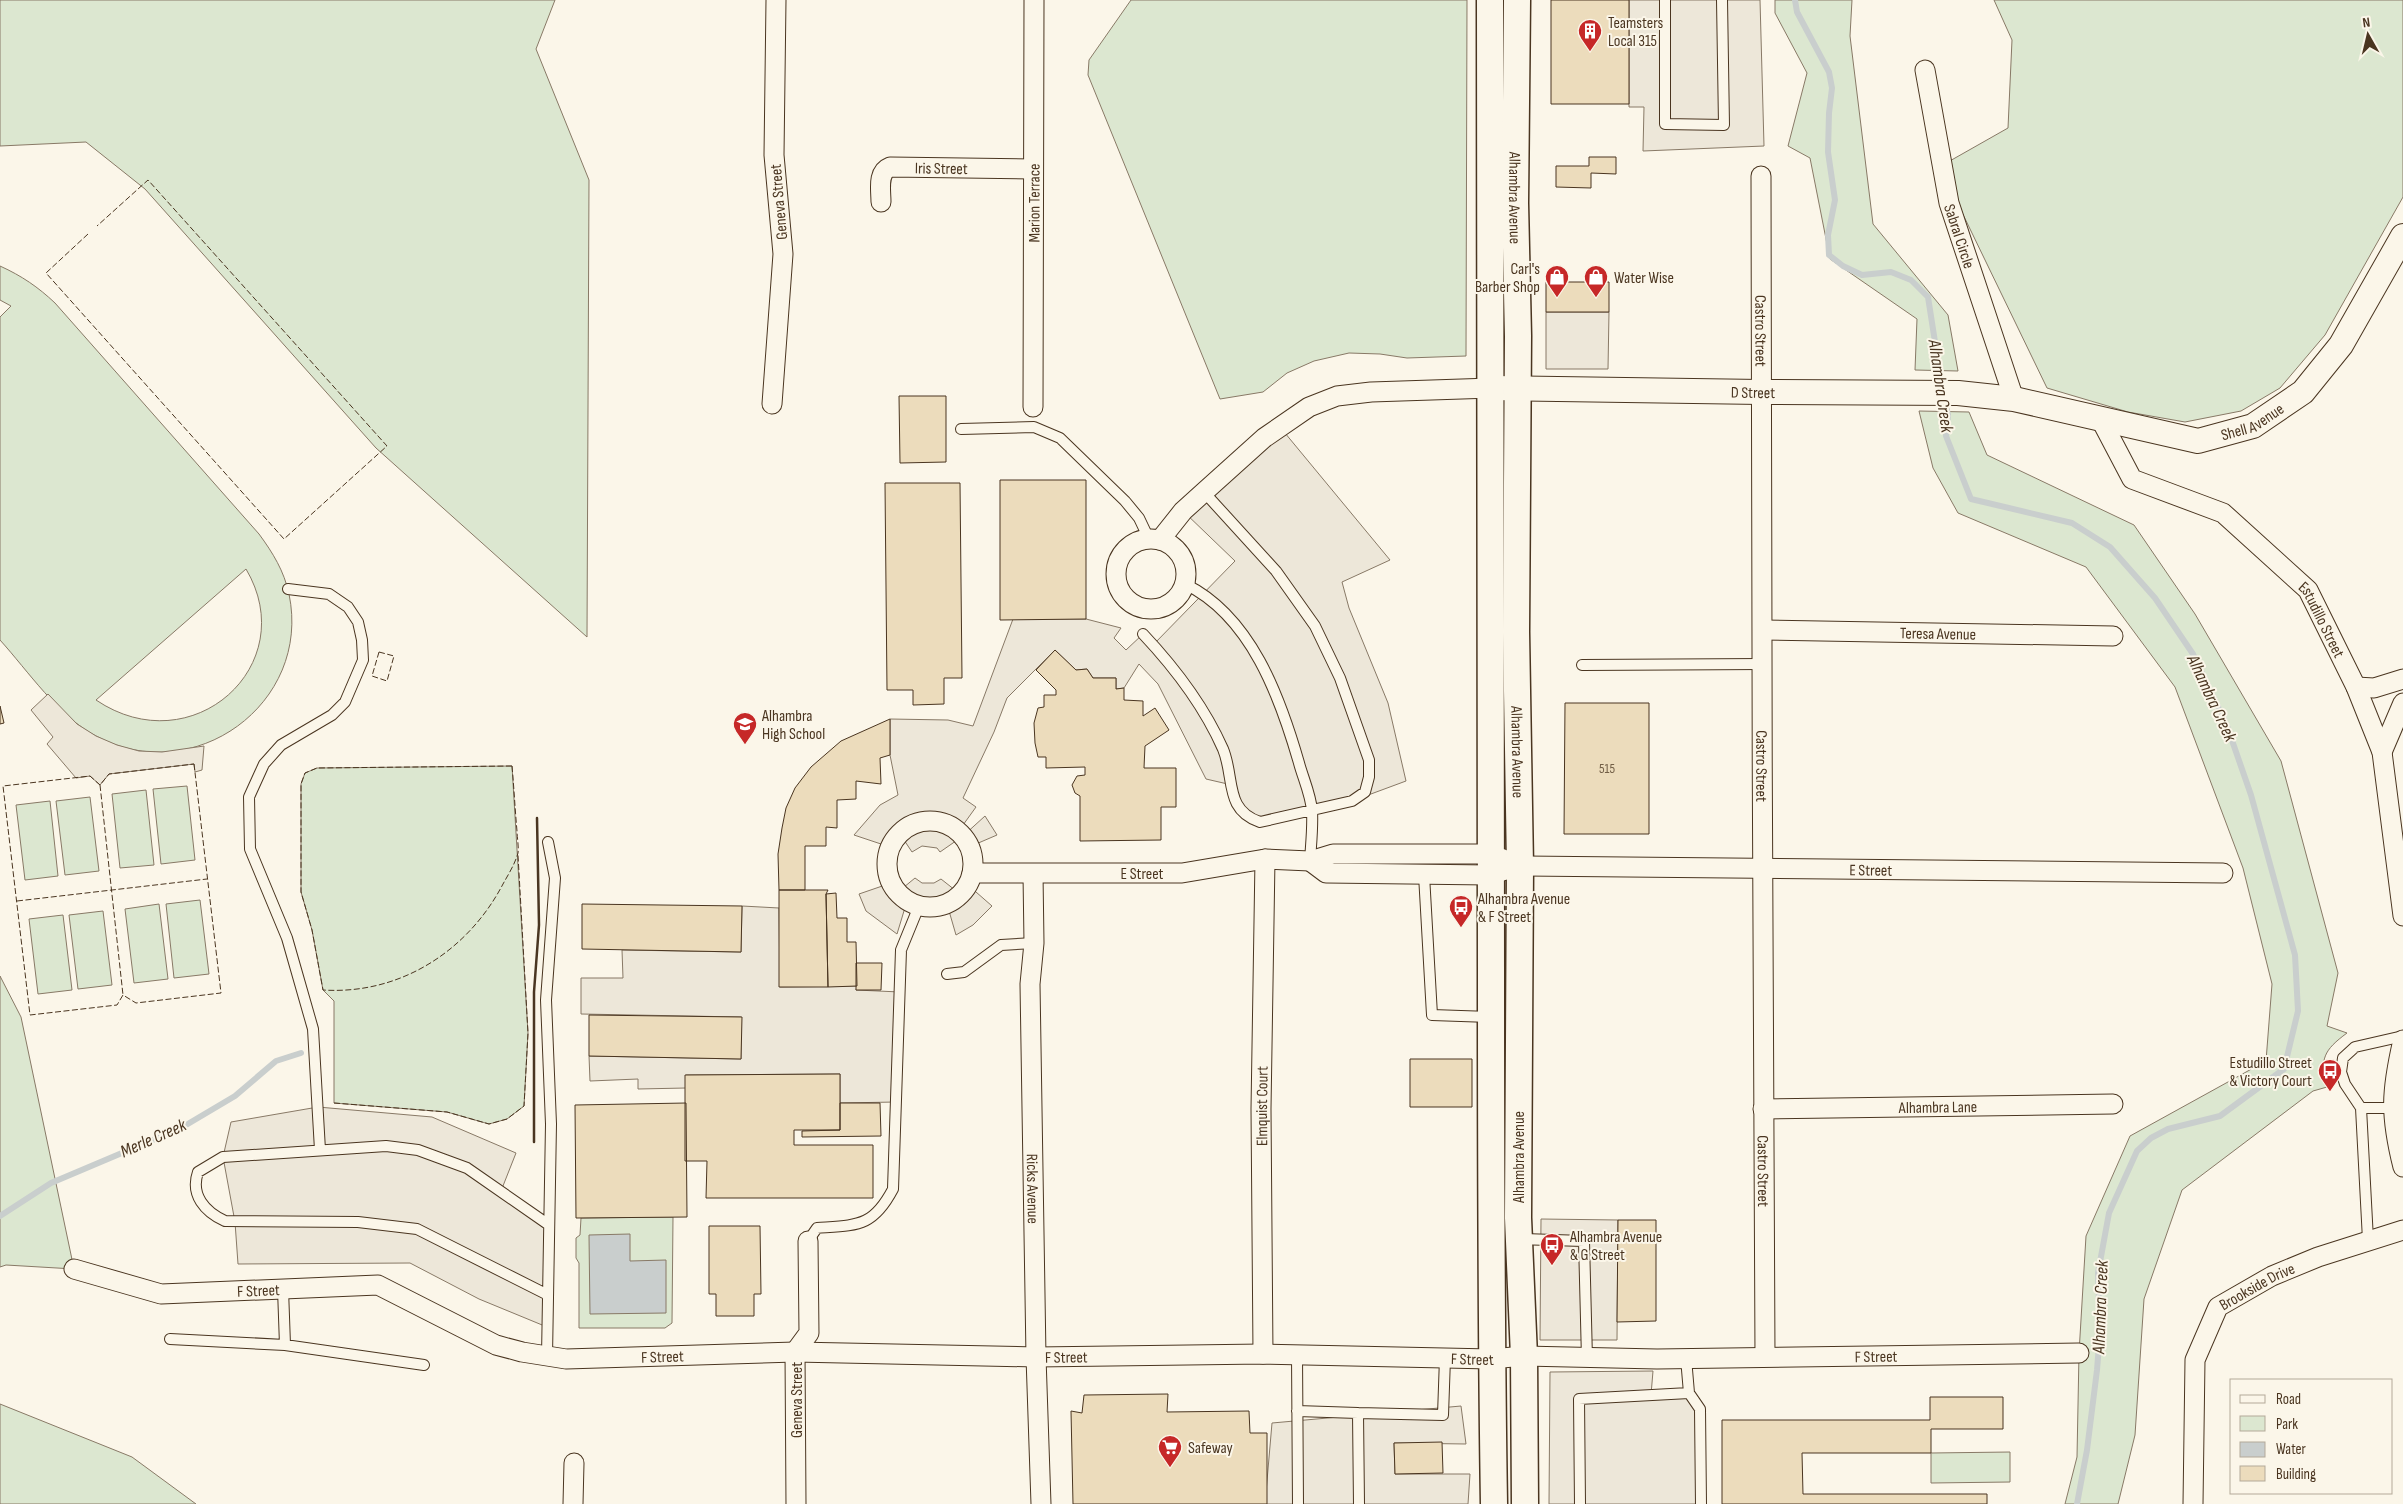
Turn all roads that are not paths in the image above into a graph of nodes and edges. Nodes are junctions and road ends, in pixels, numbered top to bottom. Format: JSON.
{"nodes":[{"id":1,"x":776,"y":0,"type":"edge"},
{"id":2,"x":1034,"y":0,"type":"edge"},
{"id":3,"x":1490,"y":0,"type":"edge"},
{"id":4,"x":1517,"y":0,"type":"edge"},
{"id":5,"x":1665,"y":0,"type":"edge"},
{"id":6,"x":1722,"y":0,"type":"edge"},
{"id":7,"x":1925,"y":70,"type":"dead end"},
{"id":8,"x":1033,"y":169,"type":"junction"},
{"id":9,"x":1761,"y":176,"type":"dead end"},
{"id":10,"x":881,"y":202,"type":"dead end"},
{"id":11,"x":2403,"y":236,"type":"edge"},
{"id":12,"x":1492,"y":388,"type":"junction"},
{"id":13,"x":1518,"y":389,"type":"junction"},
{"id":14,"x":1761,"y":392,"type":"junction"},
{"id":15,"x":2014,"y":399,"type":"junction"},
{"id":16,"x":772,"y":404,"type":"dead end"},
{"id":17,"x":1033,"y":407,"type":"joint"},
{"id":18,"x":2101,"y":420,"type":"junction"},
{"id":19,"x":1034,"y":427,"type":"junction"},
{"id":20,"x":961,"y":429,"type":"dead end"},
{"id":21,"x":1204,"y":492,"type":"junction"},
{"id":22,"x":1154,"y":540,"type":"junction"},
{"id":23,"x":1185,"y":584,"type":"junction"},
{"id":24,"x":288,"y":589,"type":"dead end"},
{"id":25,"x":1763,"y":630,"type":"junction"},
{"id":26,"x":1143,"y":634,"type":"dead end"},
{"id":27,"x":2113,"y":636,"type":"dead end"},
{"id":28,"x":1763,"y":664,"type":"junction"},
{"id":29,"x":1582,"y":665,"type":"dead end"},
{"id":30,"x":2403,"y":679,"type":"edge"},
{"id":31,"x":2356,"y":687,"type":"junction"},
{"id":32,"x":2403,"y":703,"type":"edge"},
{"id":33,"x":2382,"y":752,"type":"junction"},
{"id":34,"x":1312,"y":809,"type":"junction"},
{"id":35,"x":548,"y":842,"type":"dead end"},
{"id":36,"x":1424,"y":855,"type":"junction"},
{"id":37,"x":1265,"y":859,"type":"junction"},
{"id":38,"x":1310,"y":861,"type":"junction"},
{"id":39,"x":1489,"y":864,"type":"junction"},
{"id":40,"x":1520,"y":866,"type":"junction"},
{"id":41,"x":1764,"y":869,"type":"junction"},
{"id":42,"x":972,"y":873,"type":"junction"},
{"id":43,"x":2223,"y":873,"type":"dead end"},
{"id":44,"x":1033,"y":874,"type":"junction"},
{"id":45,"x":1424,"y":875,"type":"junction"},
{"id":46,"x":919,"y":906,"type":"junction"},
{"id":47,"x":2403,"y":916,"type":"edge"},
{"id":48,"x":1034,"y":943,"type":"junction"},
{"id":49,"x":947,"y":974,"type":"dead end"},
{"id":50,"x":1491,"y":1017,"type":"junction"},
{"id":51,"x":2403,"y":1038,"type":"edge"},
{"id":52,"x":2398,"y":1077,"type":"edge"},
{"id":53,"x":2113,"y":1104,"type":"dead end"},
{"id":54,"x":2361,"y":1108,"type":"junction"},
{"id":55,"x":2392,"y":1108,"type":"junction"},
{"id":56,"x":1763,"y":1109,"type":"junction"},
{"id":57,"x":320,"y":1150,"type":"junction"},
{"id":58,"x":2403,"y":1167,"type":"edge"},
{"id":59,"x":549,"y":1225,"type":"junction"},
{"id":60,"x":2403,"y":1230,"type":"edge"},
{"id":61,"x":1520,"y":1239,"type":"junction"},
{"id":62,"x":2368,"y":1240,"type":"junction"},
{"id":63,"x":808,"y":1241,"type":"joint"},
{"id":64,"x":74,"y":1269,"type":"dead end"},
{"id":65,"x":283,"y":1289,"type":"junction"},
{"id":66,"x":548,"y":1295,"type":"junction"},
{"id":67,"x":170,"y":1339,"type":"dead end"},
{"id":68,"x":285,"y":1345,"type":"junction"},
{"id":69,"x":796,"y":1352,"type":"junction"},
{"id":70,"x":2079,"y":1353,"type":"dead end"},
{"id":71,"x":1263,"y":1354,"type":"junction"},
{"id":72,"x":1297,"y":1355,"type":"junction"},
{"id":73,"x":547,"y":1356,"type":"junction"},
{"id":74,"x":1524,"y":1356,"type":"junction"},
{"id":75,"x":1765,"y":1356,"type":"junction"},
{"id":76,"x":1036,"y":1357,"type":"junction"},
{"id":77,"x":1445,"y":1358,"type":"junction"},
{"id":78,"x":1587,"y":1358,"type":"junction"},
{"id":79,"x":1686,"y":1358,"type":"junction"},
{"id":80,"x":1491,"y":1359,"type":"junction"},
{"id":81,"x":424,"y":1365,"type":"dead end"},
{"id":82,"x":1689,"y":1393,"type":"junction"},
{"id":83,"x":1297,"y":1411,"type":"junction"},
{"id":84,"x":1358,"y":1413,"type":"junction"},
{"id":85,"x":574,"y":1463,"type":"dead end"},
{"id":86,"x":573,"y":1504,"type":"edge"},
{"id":87,"x":796,"y":1504,"type":"edge"},
{"id":88,"x":1041,"y":1504,"type":"edge"},
{"id":89,"x":1298,"y":1504,"type":"edge"},
{"id":90,"x":1359,"y":1504,"type":"edge"},
{"id":91,"x":1494,"y":1504,"type":"edge"},
{"id":92,"x":1525,"y":1504,"type":"edge"},
{"id":93,"x":1580,"y":1504,"type":"edge"},
{"id":94,"x":1701,"y":1504,"type":"edge"},
{"id":95,"x":2194,"y":1504,"type":"edge"}],
"edges":[{"from":1,"to":16,"type":"street","name":"Geneva Street"},
{"from":2,"to":8,"type":"street","name":"Marion Terrace"},
{"from":3,"to":12,"type":"main road","name":"Alhambra Avenue"},
{"from":4,"to":13,"type":"main road","name":"Alhambra Avenue"},
{"from":5,"to":6,"type":"lane"},
{"from":7,"to":15,"type":"street","name":"Sabral Circle"},
{"from":8,"to":10,"type":"street","name":"Iris Street"},
{"from":8,"to":17,"type":"street","name":"Marion Terrace"},
{"from":9,"to":14,"type":"street","name":"Castro Street"},
{"from":11,"to":18,"type":"street","name":"Shell Avenue"},
{"from":12,"to":13,"type":"street","name":"D Street"},
{"from":12,"to":21,"type":"street"},
{"from":12,"to":39,"type":"main road","name":"Alhambra Avenue"},
{"from":13,"to":14,"type":"street","name":"D Street"},
{"from":13,"to":40,"type":"main road","name":"Alhambra Avenue"},
{"from":14,"to":15,"type":"street","name":"D Street"},
{"from":14,"to":25,"type":"street","name":"Castro Street"},
{"from":15,"to":18,"type":"street","name":"Shell Avenue"},
{"from":17,"to":19,"type":"lane"},
{"from":18,"to":31,"type":"street","name":"Estudillo Street"},
{"from":19,"to":20,"type":"lane"},
{"from":19,"to":22,"type":"lane"},
{"from":21,"to":22,"type":"street"},
{"from":21,"to":34,"type":"lane"},
{"from":22,"to":23,"type":"street"},
{"from":22,"to":23,"type":"street"},
{"from":23,"to":34,"type":"lane"},
{"from":24,"to":57,"type":"lane"},
{"from":25,"to":27,"type":"street","name":"Teresa Avenue"},
{"from":25,"to":28,"type":"street","name":"Castro Street"},
{"from":26,"to":34,"type":"lane"},
{"from":28,"to":29,"type":"lane"},
{"from":28,"to":41,"type":"street","name":"Castro Street"},
{"from":30,"to":31,"type":"street"},
{"from":31,"to":33,"type":"street","name":"Estudillo Street"},
{"from":32,"to":33,"type":"street"},
{"from":33,"to":47,"type":"street","name":"Estudillo Street"},
{"from":34,"to":38,"type":"lane"},
{"from":35,"to":59,"type":"lane"},
{"from":36,"to":38,"type":"street","name":"E Street"},
{"from":36,"to":39,"type":"street","name":"E Street"},
{"from":36,"to":45,"type":"street"},
{"from":37,"to":38,"type":"street","name":"E Street"},
{"from":37,"to":44,"type":"street","name":"E Street"},
{"from":37,"to":71,"type":"street","name":"Elmquist Court"},
{"from":38,"to":45,"type":"street","name":"E Street"},
{"from":39,"to":40,"type":"street","name":"E Street"},
{"from":39,"to":45,"type":"street","name":"E Street"},
{"from":39,"to":50,"type":"main road","name":"Alhambra Avenue"},
{"from":40,"to":41,"type":"street","name":"E Street"},
{"from":40,"to":61,"type":"main road","name":"Alhambra Avenue"},
{"from":41,"to":43,"type":"street","name":"E Street"},
{"from":41,"to":56,"type":"street","name":"Castro Street"},
{"from":42,"to":44,"type":"street","name":"E Street"},
{"from":42,"to":46,"type":"street"},
{"from":42,"to":46,"type":"street"},
{"from":44,"to":48,"type":"street","name":"Ricks Avenue"},
{"from":45,"to":50,"type":"lane"},
{"from":46,"to":63,"type":"lane"},
{"from":48,"to":49,"type":"lane"},
{"from":48,"to":76,"type":"street","name":"Ricks Avenue"},
{"from":50,"to":80,"type":"main road","name":"Alhambra Avenue"},
{"from":51,"to":52,"type":"street"},
{"from":51,"to":54,"type":"lane"},
{"from":52,"to":55,"type":"street"},
{"from":53,"to":56,"type":"street","name":"Alhambra Lane"},
{"from":54,"to":55,"type":"lane"},
{"from":54,"to":62,"type":"lane"},
{"from":55,"to":58,"type":"street"},
{"from":56,"to":75,"type":"street","name":"Castro Street"},
{"from":57,"to":59,"type":"lane"},
{"from":57,"to":66,"type":"lane"},
{"from":59,"to":66,"type":"lane"},
{"from":60,"to":62,"type":"street","name":"Brookside Drive"},
{"from":61,"to":74,"type":"main road","name":"Alhambra Avenue"},
{"from":61,"to":78,"type":"lane"},
{"from":62,"to":95,"type":"street","name":"Brookside Drive"},
{"from":63,"to":69,"type":"street","name":"Geneva Street"},
{"from":64,"to":65,"type":"street","name":"F Street"},
{"from":65,"to":68,"type":"lane"},
{"from":65,"to":73,"type":"street","name":"F Street"},
{"from":66,"to":73,"type":"lane"},
{"from":67,"to":68,"type":"lane"},
{"from":68,"to":81,"type":"lane"},
{"from":69,"to":73,"type":"street","name":"F Street"},
{"from":69,"to":76,"type":"street","name":"F Street"},
{"from":69,"to":87,"type":"street","name":"Geneva Street"},
{"from":70,"to":75,"type":"street","name":"F Street"},
{"from":71,"to":72,"type":"street","name":"F Street"},
{"from":71,"to":76,"type":"street","name":"F Street"},
{"from":72,"to":77,"type":"street","name":"F Street"},
{"from":72,"to":83,"type":"lane"},
{"from":74,"to":78,"type":"street","name":"F Street"},
{"from":74,"to":80,"type":"street","name":"F Street"},
{"from":74,"to":92,"type":"main road","name":"Alhambra Avenue"},
{"from":75,"to":79,"type":"street","name":"F Street"},
{"from":76,"to":88,"type":"street","name":"Ricks Avenue"},
{"from":77,"to":80,"type":"street","name":"F Street"},
{"from":77,"to":84,"type":"lane"},
{"from":78,"to":79,"type":"street","name":"F Street"},
{"from":79,"to":82,"type":"lane"},
{"from":80,"to":91,"type":"main road","name":"Alhambra Avenue"},
{"from":82,"to":93,"type":"lane"},
{"from":82,"to":94,"type":"lane"},
{"from":83,"to":84,"type":"lane"},
{"from":83,"to":89,"type":"lane"},
{"from":84,"to":90,"type":"lane"},
{"from":85,"to":86,"type":"street"}]}
